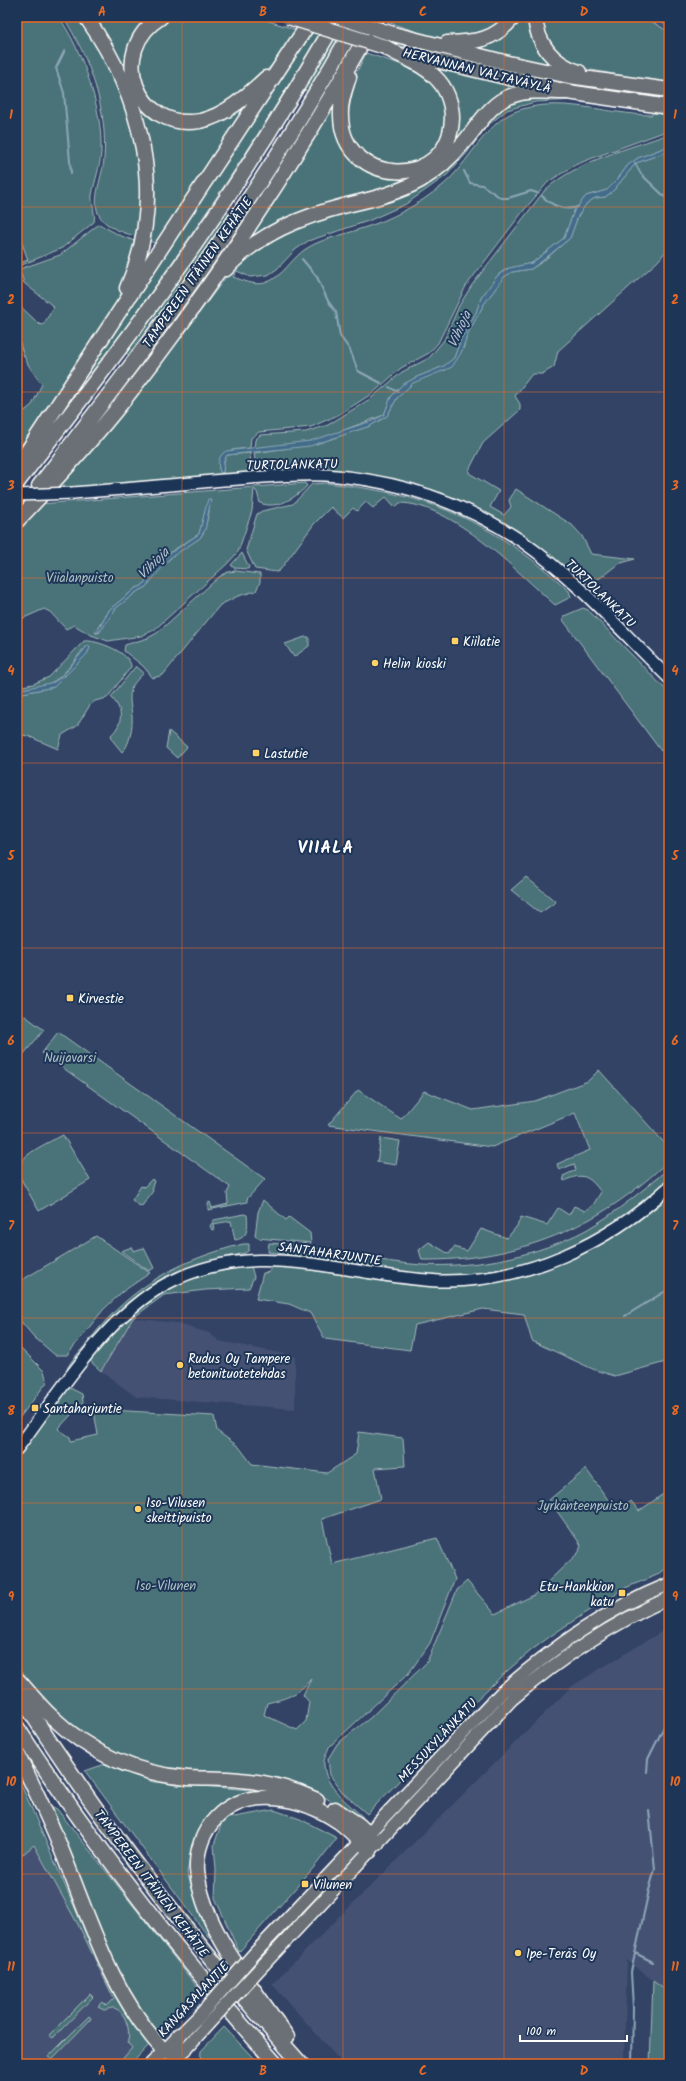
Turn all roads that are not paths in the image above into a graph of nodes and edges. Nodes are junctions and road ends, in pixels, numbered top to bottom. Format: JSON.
{"nodes":[{"id":1,"x":86,"y":17,"type":"edge"},
{"id":2,"x":161,"y":17,"type":"edge"},
{"id":3,"x":288,"y":17,"type":"edge"},
{"id":4,"x":313,"y":17,"type":"edge"},
{"id":5,"x":338,"y":17,"type":"edge"},
{"id":6,"x":360,"y":17,"type":"edge"},
{"id":7,"x":377,"y":17,"type":"edge"},
{"id":8,"x":514,"y":17,"type":"edge"},
{"id":9,"x":535,"y":17,"type":"edge"},
{"id":10,"x":297,"y":41,"type":"junction"},
{"id":11,"x":426,"y":43,"type":"junction"},
{"id":12,"x":385,"y":47,"type":"junction"},
{"id":13,"x":356,"y":53,"type":"junction"},
{"id":14,"x":624,"y":84,"type":"junction"},
{"id":15,"x":669,"y":90,"type":"edge"},
{"id":16,"x":568,"y":92,"type":"junction"},
{"id":17,"x":669,"y":107,"type":"edge"},
{"id":18,"x":210,"y":282,"type":"junction"},
{"id":19,"x":108,"y":329,"type":"junction"},
{"id":20,"x":17,"y":467,"type":"edge"},
{"id":21,"x":17,"y":483,"type":"edge"},
{"id":22,"x":17,"y":495,"type":"edge"},
{"id":23,"x":17,"y":515,"type":"edge"},
{"id":24,"x":17,"y":521,"type":"edge"},
{"id":25,"x":669,"y":678,"type":"edge"},
{"id":26,"x":669,"y":1187,"type":"edge"},
{"id":27,"x":17,"y":1449,"type":"edge"},
{"id":28,"x":669,"y":1584,"type":"edge"},
{"id":29,"x":669,"y":1598,"type":"edge"},
{"id":30,"x":17,"y":1679,"type":"edge"},
{"id":31,"x":17,"y":1691,"type":"edge"},
{"id":32,"x":17,"y":1727,"type":"edge"},
{"id":33,"x":17,"y":1753,"type":"edge"},
{"id":34,"x":369,"y":1842,"type":"junction"},
{"id":35,"x":256,"y":1953,"type":"joint"},
{"id":36,"x":264,"y":1964,"type":"joint"},
{"id":37,"x":204,"y":2020,"type":"junction"},
{"id":38,"x":179,"y":2035,"type":"joint"},
{"id":39,"x":175,"y":2057,"type":"edge"},
{"id":40,"x":151,"y":2064,"type":"edge"},
{"id":41,"x":276,"y":2064,"type":"edge"},
{"id":42,"x":301,"y":2064,"type":"edge"},
{"id":43,"x":304,"y":2064,"type":"edge"}],
"edges":[{"from":1,"to":19,"type":"highway"},
{"from":2,"to":10,"type":"highway"},
{"from":3,"to":12,"type":"highway","name":"HERVANNAN VALTAVÄYLÄ","bridge":true},
{"from":4,"to":10,"type":"highway"},
{"from":5,"to":11,"type":"highway","name":"HERVANNAN VALTAVÄYLÄ","bridge":true},
{"from":5,"to":21,"type":"highway","name":"TAMPEREEN ITÄINEN KEHÄTIE"},
{"from":6,"to":23,"type":"highway","name":"TAMPEREEN ITÄINEN KEHÄTIE"},
{"from":7,"to":13,"type":"highway"},
{"from":8,"to":11,"type":"highway"},
{"from":9,"to":14,"type":"highway"},
{"from":10,"to":19,"type":"highway"},
{"from":11,"to":14,"type":"highway","name":"HERVANNAN VALTAVÄYLÄ"},
{"from":12,"to":13,"type":"highway"},
{"from":12,"to":16,"type":"highway","name":"HERVANNAN VALTAVÄYLÄ"},
{"from":13,"to":18,"type":"highway"},
{"from":14,"to":15,"type":"highway","name":"HERVANNAN VALTAVÄYLÄ"},
{"from":16,"to":17,"type":"highway","name":"HERVANNAN VALTAVÄYLÄ"},
{"from":16,"to":18,"type":"highway"},
{"from":18,"to":24,"type":"highway"},
{"from":19,"to":20,"type":"highway"},
{"from":22,"to":25,"type":"main road","name":"TURTOLANKATU","bridge":true},
{"from":26,"to":27,"type":"main road","name":"SANTAHARJUNTIE"},
{"from":28,"to":34,"type":"main road","name":"MESSUKYLÄNKATU"},
{"from":29,"to":34,"type":"main road","name":"MESSUKYLÄNKATU"},
{"from":30,"to":34,"type":"highway"},
{"from":31,"to":42,"type":"highway","name":"TAMPEREEN ITÄINEN KEHÄTIE"},
{"from":32,"to":41,"type":"highway","name":"TAMPEREEN ITÄINEN KEHÄTIE"},
{"from":33,"to":39,"type":"highway"},
{"from":34,"to":35,"type":"main road","name":"MESSUKYLÄNKATU"},
{"from":34,"to":36,"type":"main road","name":"MESSUKYLÄNKATU"},
{"from":34,"to":43,"type":"highway"},
{"from":35,"to":37,"type":"main road","name":"KANGASALANTIE","bridge":true},
{"from":36,"to":37,"type":"main road","name":"KANGASALANTIE","bridge":true},
{"from":37,"to":38,"type":"main road","name":"KANGASALANTIE"},
{"from":37,"to":39,"type":"main road","name":"KANGASALANTIE"},
{"from":38,"to":39,"type":"highway"},
{"from":39,"to":40,"type":"main road","name":"KANGASALANTIE"}]}
